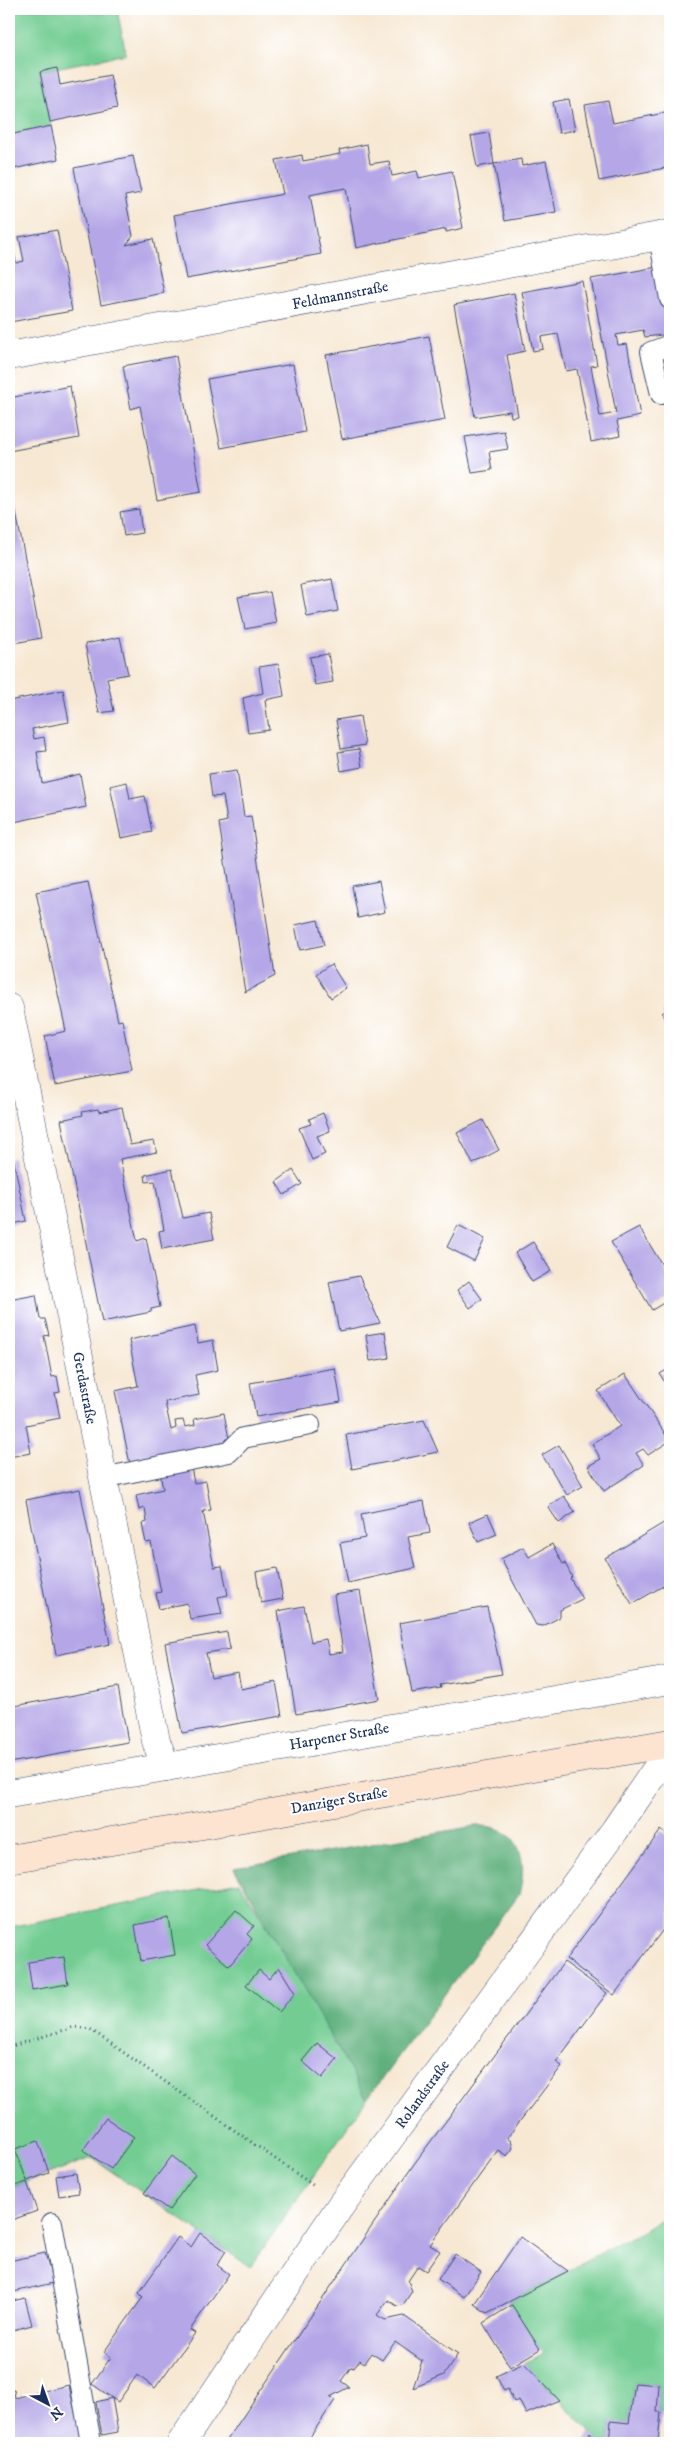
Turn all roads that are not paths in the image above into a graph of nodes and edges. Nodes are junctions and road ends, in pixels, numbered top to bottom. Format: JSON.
{"nodes":[{"id":1,"x":665,"y":235,"type":"edge"},
{"id":2,"x":670,"y":299,"type":"edge"},
{"id":3,"x":670,"y":345,"type":"edge"},
{"id":4,"x":9,"y":356,"type":"edge"},
{"id":5,"x":661,"y":394,"type":"dead end"},
{"id":6,"x":9,"y":1008,"type":"edge"},
{"id":7,"x":310,"y":1425,"type":"dead end"},
{"id":8,"x":103,"y":1478,"type":"junction"},
{"id":9,"x":670,"y":1680,"type":"edge"},
{"id":10,"x":670,"y":1743,"type":"edge"},
{"id":11,"x":670,"y":1749,"type":"edge"},
{"id":12,"x":166,"y":1766,"type":"junction"},
{"id":13,"x":9,"y":1794,"type":"edge"},
{"id":14,"x":9,"y":1859,"type":"edge"},
{"id":15,"x":52,"y":2222,"type":"dead end"},
{"id":16,"x":92,"y":2443,"type":"edge"},
{"id":17,"x":180,"y":2443,"type":"edge"}],
"edges":[{"from":1,"to":2,"type":"lane"},
{"from":1,"to":4,"type":"street","name":"Feldmannstraße"},
{"from":3,"to":5,"type":"lane"},
{"from":6,"to":8,"type":"street","name":"Gerdastraße"},
{"from":7,"to":8,"type":"lane"},
{"from":8,"to":12,"type":"street","name":"Gerdastraße"},
{"from":9,"to":12,"type":"street","name":"Harpener Straße"},
{"from":10,"to":14,"type":"main road","name":"Danziger Straße"},
{"from":11,"to":17,"type":"street","name":"Rolandstraße"},
{"from":12,"to":13,"type":"street","name":"Harpener Straße"},
{"from":15,"to":16,"type":"lane"}]}
